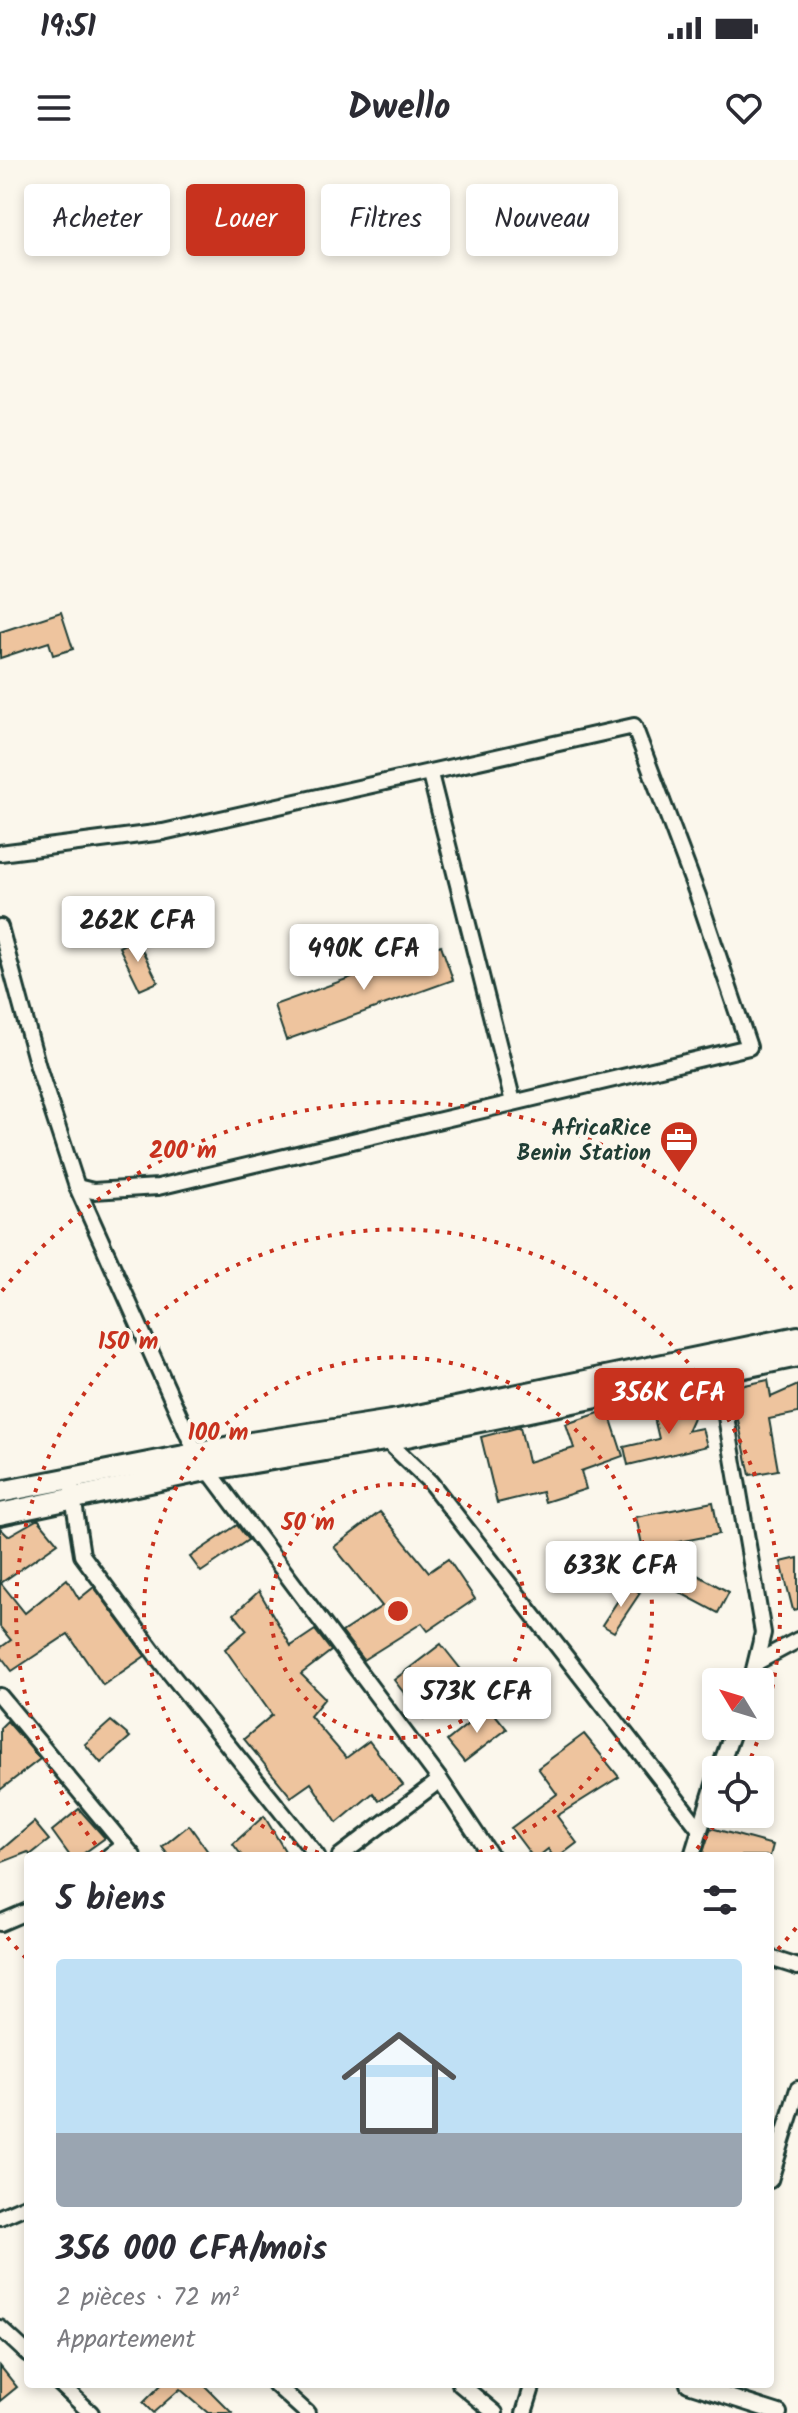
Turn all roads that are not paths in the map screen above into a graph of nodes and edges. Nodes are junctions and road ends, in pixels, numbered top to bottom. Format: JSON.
{"nodes":[{"id":1,"x":430,"y":774,"type":"junction"},
{"id":2,"x":0,"y":853,"type":"edge"},
{"id":3,"x":0,"y":927,"type":"edge"},
{"id":4,"x":513,"y":1102,"type":"junction"},
{"id":5,"x":77,"y":1187,"type":"junction"},
{"id":6,"x":798,"y":1337,"type":"edge"},
{"id":7,"x":715,"y":1353,"type":"junction"},
{"id":8,"x":798,"y":1356,"type":"edge"},
{"id":9,"x":718,"y":1375,"type":"junction"},
{"id":10,"x":385,"y":1431,"type":"junction"},
{"id":11,"x":202,"y":1462,"type":"junction"},
{"id":12,"x":73,"y":1480,"type":"junction"},
{"id":13,"x":0,"y":1492,"type":"edge"},
{"id":14,"x":72,"y":1501,"type":"junction"},
{"id":15,"x":0,"y":1514,"type":"edge"},
{"id":16,"x":798,"y":1640,"type":"edge"},
{"id":17,"x":759,"y":1661,"type":"junction"},
{"id":18,"x":756,"y":1668,"type":"edge"},
{"id":19,"x":0,"y":1696,"type":"edge"},
{"id":20,"x":440,"y":1780,"type":"junction"},
{"id":21,"x":702,"y":1816,"type":"edge"},
{"id":22,"x":698,"y":1827,"type":"junction"},
{"id":23,"x":128,"y":1850,"type":"edge"},
{"id":24,"x":314,"y":1852,"type":"edge"},
{"id":25,"x":345,"y":1852,"type":"edge"},
{"id":26,"x":488,"y":1852,"type":"edge"},
{"id":27,"x":693,"y":1852,"type":"edge"},
{"id":28,"x":24,"y":1913,"type":"edge"},
{"id":29,"x":0,"y":1923,"type":"edge"},
{"id":30,"x":774,"y":1959,"type":"edge"},
{"id":31,"x":798,"y":1967,"type":"edge"},
{"id":32,"x":798,"y":2089,"type":"edge"},
{"id":33,"x":774,"y":2167,"type":"edge"},
{"id":34,"x":24,"y":2207,"type":"edge"},
{"id":35,"x":0,"y":2217,"type":"edge"},
{"id":36,"x":0,"y":2328,"type":"edge"},
{"id":37,"x":24,"y":2350,"type":"edge"},
{"id":38,"x":64,"y":2388,"type":"edge"},
{"id":39,"x":279,"y":2388,"type":"edge"},
{"id":40,"x":465,"y":2388,"type":"edge"},
{"id":41,"x":532,"y":2388,"type":"edge"},
{"id":42,"x":701,"y":2388,"type":"edge"},
{"id":43,"x":91,"y":2413,"type":"edge"},
{"id":44,"x":307,"y":2413,"type":"edge"},
{"id":45,"x":495,"y":2413,"type":"edge"},
{"id":46,"x":524,"y":2413,"type":"edge"},
{"id":47,"x":779,"y":2413,"type":"edge"}],
"edges":[{"from":1,"to":2,"type":"street"},
{"from":1,"to":4,"type":"street"},
{"from":1,"to":4,"type":"street"},
{"from":3,"to":5,"type":"street"},
{"from":4,"to":5,"type":"street"},
{"from":5,"to":11,"type":"street"},
{"from":6,"to":7,"type":"main road"},
{"from":7,"to":9,"type":"street"},
{"from":7,"to":10,"type":"main road"},
{"from":8,"to":9,"type":"main road"},
{"from":9,"to":10,"type":"main road"},
{"from":9,"to":17,"type":"street"},
{"from":10,"to":11,"type":"main road"},
{"from":10,"to":22,"type":"street"},
{"from":11,"to":12,"type":"main road"},
{"from":11,"to":14,"type":"main road"},
{"from":11,"to":20,"type":"street"},
{"from":12,"to":13,"type":"main road"},
{"from":12,"to":14,"type":"street"},
{"from":14,"to":15,"type":"main road"},
{"from":14,"to":24,"type":"street"},
{"from":16,"to":17,"type":"street"},
{"from":17,"to":18,"type":"street"},
{"from":19,"to":23,"type":"street"},
{"from":20,"to":25,"type":"street"},
{"from":20,"to":26,"type":"street"},
{"from":21,"to":22,"type":"street"},
{"from":22,"to":27,"type":"street"},
{"from":28,"to":29,"type":"street"},
{"from":30,"to":31,"type":"street"},
{"from":32,"to":33,"type":"street"},
{"from":34,"to":35,"type":"street"},
{"from":36,"to":37,"type":"street"},
{"from":38,"to":43,"type":"street"},
{"from":39,"to":44,"type":"street"},
{"from":40,"to":45,"type":"street"},
{"from":41,"to":46,"type":"street"},
{"from":42,"to":47,"type":"street"}]}
